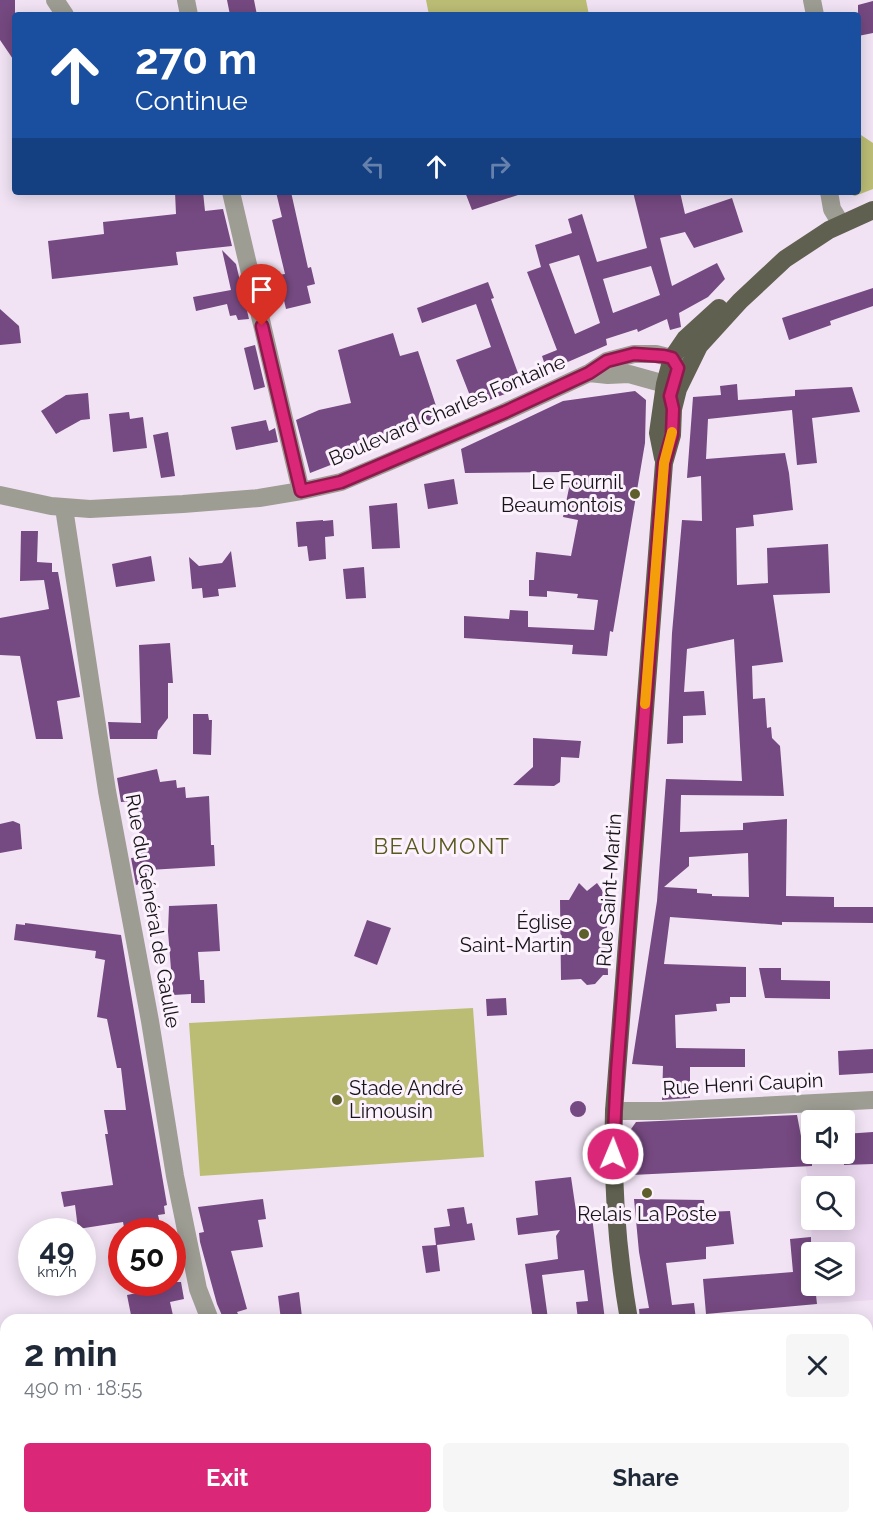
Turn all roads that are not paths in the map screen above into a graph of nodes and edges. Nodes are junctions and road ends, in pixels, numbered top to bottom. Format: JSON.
{"nodes":[{"id":1,"x":232,"y":195,"type":"edge"},
{"id":2,"x":830,"y":195,"type":"edge"},
{"id":3,"x":873,"y":203,"type":"edge"},
{"id":4,"x":873,"y":210,"type":"edge"},
{"id":5,"x":838,"y":219,"type":"junction"},
{"id":6,"x":675,"y":371,"type":"junction"},
{"id":7,"x":589,"y":373,"type":"junction"},
{"id":8,"x":664,"y":463,"type":"junction"},
{"id":9,"x":301,"y":491,"type":"junction"},
{"id":10,"x":0,"y":495,"type":"edge"},
{"id":11,"x":64,"y":508,"type":"junction"},
{"id":12,"x":873,"y":1100,"type":"edge"},
{"id":13,"x":614,"y":1111,"type":"junction"},
{"id":14,"x":208,"y":1314,"type":"edge"},
{"id":15,"x":627,"y":1314,"type":"edge"}],
"edges":[{"from":1,"to":9,"type":"street"},
{"from":2,"to":5,"type":"street"},
{"from":3,"to":5,"type":"main road"},
{"from":4,"to":5,"type":"main road"},
{"from":5,"to":6,"type":"main road"},
{"from":5,"to":6,"type":"main road"},
{"from":6,"to":7,"type":"street","name":"Boulevard Charles Fontaine"},
{"from":6,"to":7,"type":"street","name":"Boulevard Charles Fontaine"},
{"from":6,"to":8,"type":"main road","name":"Rue Saint-Martin"},
{"from":6,"to":8,"type":"main road","name":"Rue Saint-Martin"},
{"from":7,"to":9,"type":"street","name":"Boulevard Charles Fontaine"},
{"from":8,"to":13,"type":"main road","name":"Rue Saint-Martin"},
{"from":9,"to":11,"type":"street","name":"Boulevard Charles Fontaine"},
{"from":10,"to":11,"type":"street","name":"Boulevard Charles Fontaine"},
{"from":11,"to":14,"type":"street","name":"Rue du Général de Gaulle"},
{"from":12,"to":13,"type":"street","name":"Rue Henri Caupin"},
{"from":13,"to":15,"type":"main road","name":"Rue Saint-Martin"}]}
